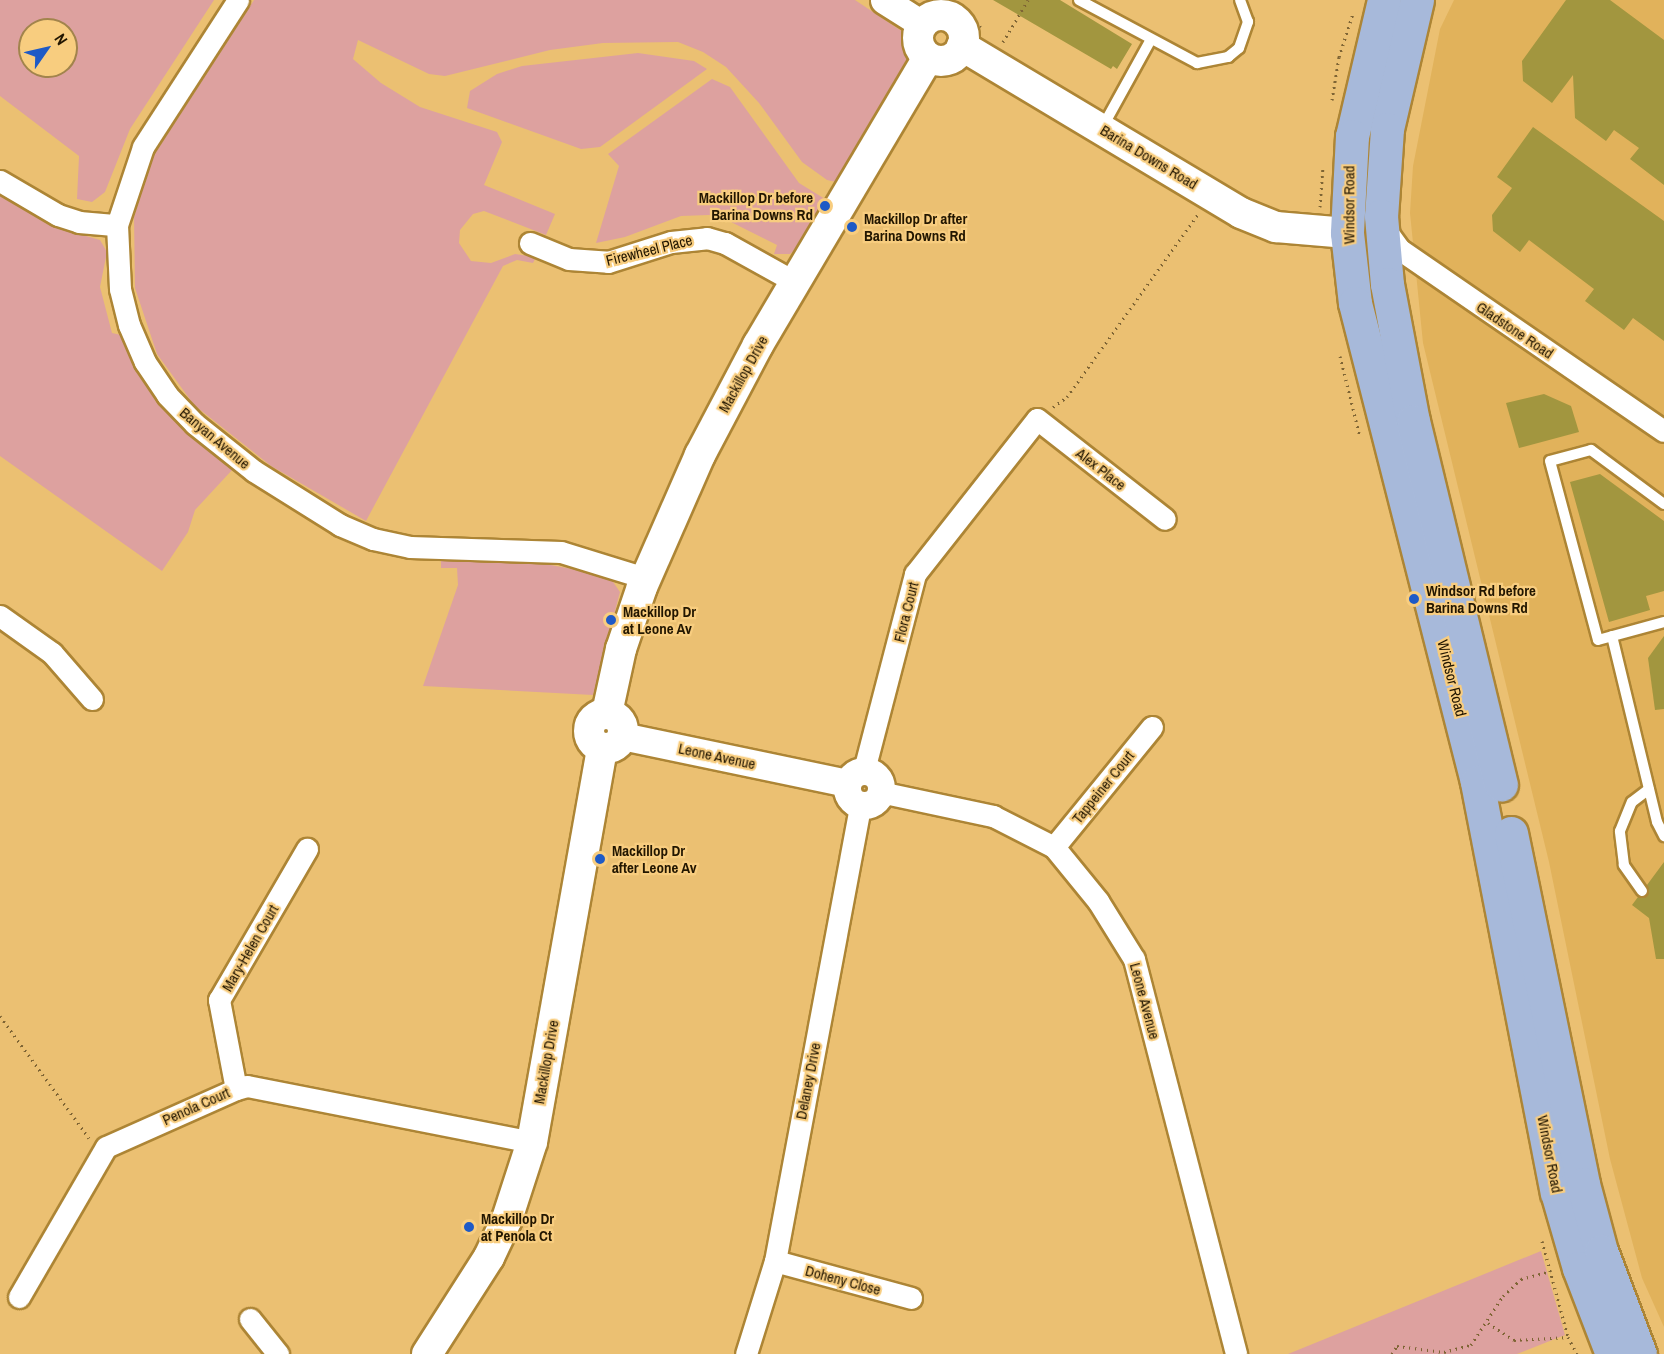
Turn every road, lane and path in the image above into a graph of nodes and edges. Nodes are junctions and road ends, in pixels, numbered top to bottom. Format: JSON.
{"nodes":[{"id":1,"x":238,"y":0,"type":"edge"},
{"id":2,"x":884,"y":0,"type":"edge"},
{"id":3,"x":1028,"y":0,"type":"edge"},
{"id":4,"x":1079,"y":0,"type":"edge"},
{"id":5,"x":1240,"y":0,"type":"edge"},
{"id":6,"x":1384,"y":0,"type":"edge"},
{"id":7,"x":1417,"y":0,"type":"edge"},
{"id":8,"x":928,"y":12,"type":"edge"},
{"id":9,"x":995,"y":39,"type":"dead end"},
{"id":10,"x":976,"y":40,"type":"junction"},
{"id":11,"x":1150,"y":41,"type":"junction"},
{"id":12,"x":928,"y":57,"type":"junction"},
{"id":13,"x":1102,"y":128,"type":"junction"},
{"id":14,"x":1387,"y":129,"type":"junction"},
{"id":15,"x":0,"y":181,"type":"edge"},
{"id":16,"x":1212,"y":195,"type":"junction"},
{"id":17,"x":1381,"y":216,"type":"junction"},
{"id":18,"x":117,"y":225,"type":"junction"},
{"id":19,"x":1347,"y":233,"type":"junction"},
{"id":20,"x":530,"y":243,"type":"dead end"},
{"id":21,"x":797,"y":282,"type":"junction"},
{"id":22,"x":1340,"y":353,"type":"dead end"},
{"id":23,"x":1036,"y":419,"type":"junction"},
{"id":24,"x":1664,"y":431,"type":"edge"},
{"id":25,"x":1362,"y":443,"type":"dead end"},
{"id":26,"x":1664,"y":504,"type":"edge"},
{"id":27,"x":1165,"y":519,"type":"dead end"},
{"id":28,"x":645,"y":578,"type":"junction"},
{"id":29,"x":0,"y":616,"type":"edge"},
{"id":30,"x":1664,"y":622,"type":"edge"},
{"id":31,"x":1612,"y":636,"type":"junction"},
{"id":32,"x":92,"y":699,"type":"dead end"},
{"id":33,"x":1152,"y":727,"type":"dead end"},
{"id":34,"x":610,"y":732,"type":"junction"},
{"id":35,"x":863,"y":788,"type":"junction"},
{"id":36,"x":1649,"y":789,"type":"junction"},
{"id":37,"x":1664,"y":836,"type":"edge"},
{"id":38,"x":1054,"y":847,"type":"junction"},
{"id":39,"x":307,"y":849,"type":"dead end"},
{"id":40,"x":1642,"y":891,"type":"dead end"},
{"id":41,"x":0,"y":1016,"type":"edge"},
{"id":42,"x":236,"y":1089,"type":"junction"},
{"id":43,"x":531,"y":1142,"type":"junction"},
{"id":44,"x":101,"y":1155,"type":"junction"},
{"id":45,"x":1541,"y":1236,"type":"dead end"},
{"id":46,"x":775,"y":1261,"type":"junction"},
{"id":47,"x":1550,"y":1270,"type":"junction"},
{"id":48,"x":19,"y":1297,"type":"dead end"},
{"id":49,"x":912,"y":1298,"type":"dead end"},
{"id":50,"x":250,"y":1319,"type":"dead end"},
{"id":51,"x":1488,"y":1323,"type":"junction"},
{"id":52,"x":1568,"y":1337,"type":"junction"},
{"id":53,"x":278,"y":1354,"type":"edge"},
{"id":54,"x":427,"y":1354,"type":"edge"},
{"id":55,"x":746,"y":1354,"type":"edge"},
{"id":56,"x":1236,"y":1354,"type":"edge"},
{"id":57,"x":1392,"y":1354,"type":"edge"},
{"id":58,"x":1576,"y":1354,"type":"edge"},
{"id":59,"x":1612,"y":1354,"type":"edge"},
{"id":60,"x":1640,"y":1354,"type":"edge"}],
"edges":[{"from":1,"to":18,"type":"street","name":"Banyan Avenue"},
{"from":2,"to":8,"type":"street"},
{"from":3,"to":9,"type":"path"},
{"from":4,"to":11,"type":"lane"},
{"from":5,"to":11,"type":"lane"},
{"from":6,"to":19,"type":"main road","name":"Windsor Road"},
{"from":7,"to":14,"type":"main road","name":"Windsor Road"},
{"from":8,"to":10,"type":"main road"},
{"from":8,"to":10,"type":"path"},
{"from":8,"to":12,"type":"main road"},
{"from":10,"to":12,"type":"main road"},
{"from":10,"to":13,"type":"main road","name":"Barina Downs Road"},
{"from":11,"to":13,"type":"lane"},
{"from":12,"to":21,"type":"main road","name":"Mackillop Drive"},
{"from":13,"to":16,"type":"main road","name":"Barina Downs Road"},
{"from":14,"to":17,"type":"main road","name":"Windsor Road"},
{"from":14,"to":19,"type":"main road"},
{"from":15,"to":18,"type":"street"},
{"from":16,"to":19,"type":"main road","name":"Barina Downs Road"},
{"from":16,"to":23,"type":"path"},
{"from":17,"to":24,"type":"street","name":"Gladstone Road"},
{"from":17,"to":60,"type":"main road","name":"Windsor Road"},
{"from":18,"to":28,"type":"street","name":"Banyan Avenue"},
{"from":19,"to":59,"type":"main road","name":"Windsor Road"},
{"from":20,"to":21,"type":"street","name":"Firewheel Place"},
{"from":21,"to":28,"type":"main road","name":"Mackillop Drive"},
{"from":22,"to":25,"type":"path"},
{"from":23,"to":27,"type":"street","name":"Alex Place"},
{"from":23,"to":35,"type":"street","name":"Flora Court"},
{"from":26,"to":31,"type":"lane"},
{"from":28,"to":34,"type":"main road","name":"Mackillop Drive"},
{"from":29,"to":32,"type":"street"},
{"from":30,"to":31,"type":"lane"},
{"from":31,"to":36,"type":"lane"},
{"from":33,"to":38,"type":"street","name":"Tappeiner Court"},
{"from":34,"to":35,"type":"street","name":"Leone Avenue"},
{"from":34,"to":43,"type":"main road","name":"Mackillop Drive"},
{"from":35,"to":38,"type":"street","name":"Leone Avenue"},
{"from":35,"to":46,"type":"street","name":"Delaney Drive"},
{"from":36,"to":37,"type":"lane"},
{"from":36,"to":40,"type":"lane"},
{"from":38,"to":56,"type":"street","name":"Leone Avenue"},
{"from":39,"to":42,"type":"street","name":"Mary-Helen Court"},
{"from":41,"to":44,"type":"path"},
{"from":42,"to":43,"type":"street","name":"Penola Court"},
{"from":42,"to":44,"type":"street","name":"Penola Court"},
{"from":43,"to":54,"type":"main road","name":"Mackillop Drive"},
{"from":44,"to":48,"type":"street","name":"Penola Court"},
{"from":45,"to":47,"type":"path"},
{"from":46,"to":49,"type":"street","name":"Doheny Close"},
{"from":46,"to":55,"type":"street","name":"Delaney Drive"},
{"from":47,"to":51,"type":"path"},
{"from":47,"to":52,"type":"path"},
{"from":50,"to":53,"type":"street"},
{"from":51,"to":52,"type":"path"},
{"from":51,"to":57,"type":"path"},
{"from":52,"to":58,"type":"path"}]}
